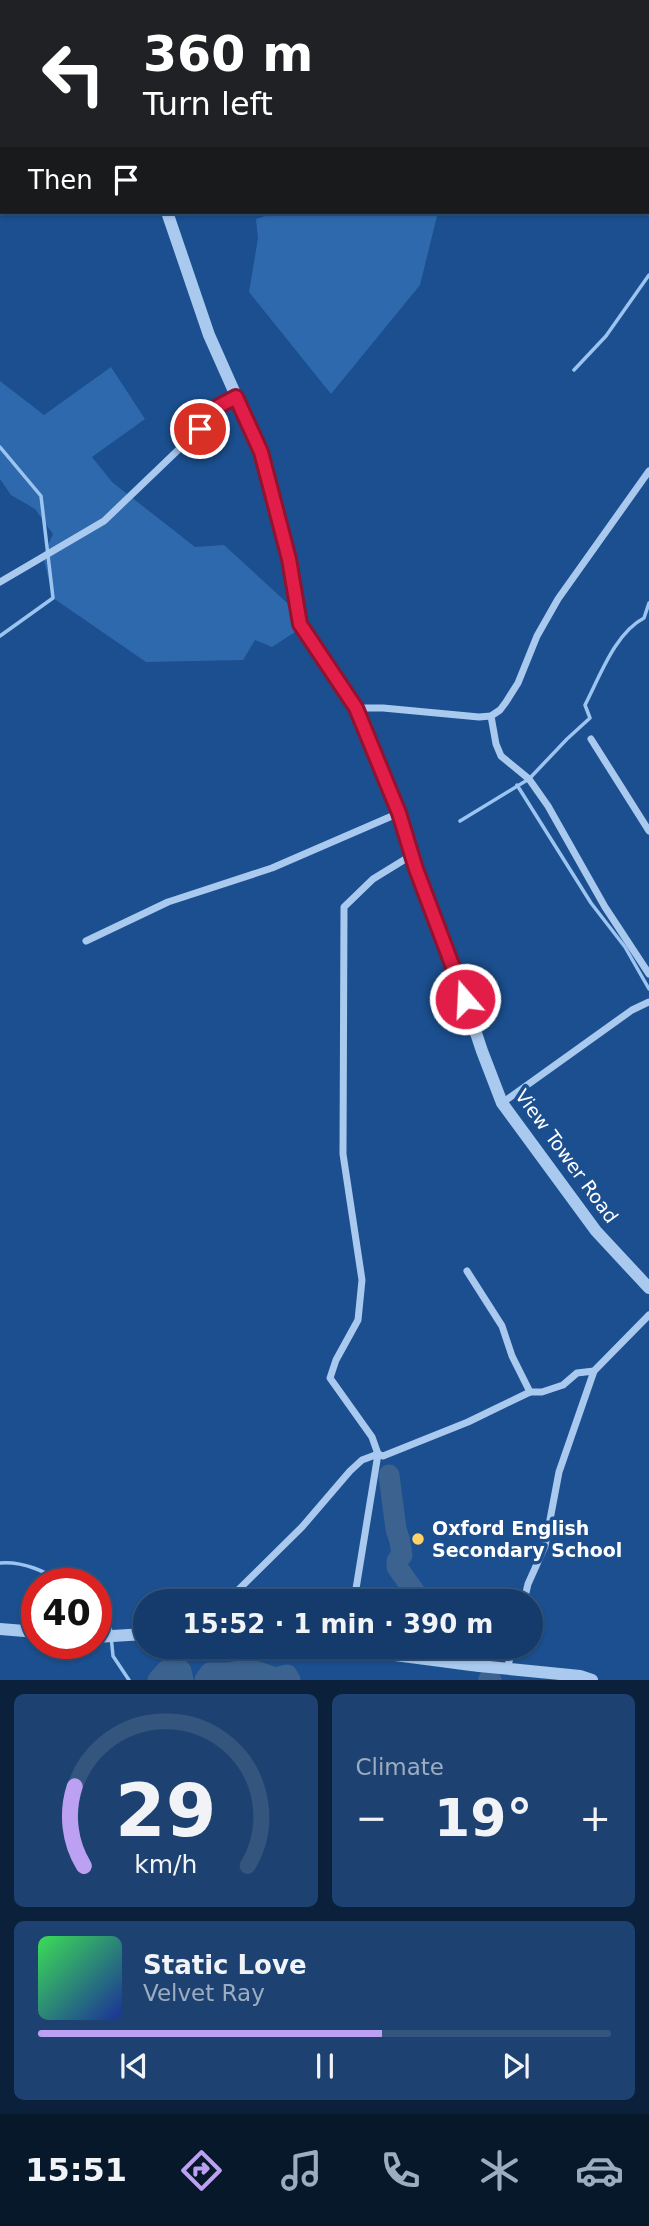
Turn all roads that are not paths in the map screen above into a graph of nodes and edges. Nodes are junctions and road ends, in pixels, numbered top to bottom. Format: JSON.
{"nodes":[{"id":1,"x":168,"y":214,"type":"edge"},
{"id":2,"x":236,"y":397,"type":"junction"},
{"id":3,"x":649,"y":471,"type":"edge"},
{"id":4,"x":0,"y":582,"type":"edge"},
{"id":5,"x":356,"y":708,"type":"junction"},
{"id":6,"x":491,"y":716,"type":"junction"},
{"id":7,"x":591,"y":739,"type":"dead end"},
{"id":8,"x":399,"y":813,"type":"junction"},
{"id":9,"x":649,"y":831,"type":"edge"},
{"id":10,"x":412,"y":855,"type":"junction"},
{"id":11,"x":86,"y":941,"type":"dead end"},
{"id":12,"x":649,"y":974,"type":"edge"},
{"id":13,"x":649,"y":1002,"type":"edge"},
{"id":14,"x":502,"y":1103,"type":"junction"},
{"id":15,"x":467,"y":1271,"type":"dead end"},
{"id":16,"x":649,"y":1289,"type":"edge"},
{"id":17,"x":649,"y":1315,"type":"edge"},
{"id":18,"x":594,"y":1371,"type":"junction"},
{"id":19,"x":530,"y":1392,"type":"junction"},
{"id":20,"x":378,"y":1454,"type":"junction"},
{"id":21,"x":239,"y":1589,"type":"edge"},
{"id":22,"x":356,"y":1589,"type":"edge"},
{"id":23,"x":526,"y":1589,"type":"edge"},
{"id":24,"x":0,"y":1629,"type":"edge"},
{"id":25,"x":21,"y":1631,"type":"edge"},
{"id":26,"x":133,"y":1635,"type":"edge"},
{"id":27,"x":112,"y":1637,"type":"edge"},
{"id":28,"x":432,"y":1659,"type":"edge"},
{"id":29,"x":510,"y":1659,"type":"edge"},
{"id":30,"x":507,"y":1669,"type":"junction"},
{"id":31,"x":592,"y":1680,"type":"edge"}],
"edges":[{"from":1,"to":2,"type":"street","name":"View Tower Road"},
{"from":2,"to":4,"type":"street"},
{"from":2,"to":5,"type":"street","name":"View Tower Road"},
{"from":3,"to":6,"type":"street"},
{"from":5,"to":6,"type":"street"},
{"from":5,"to":8,"type":"street","name":"View Tower Road"},
{"from":6,"to":12,"type":"street"},
{"from":7,"to":9,"type":"street"},
{"from":8,"to":10,"type":"street","name":"View Tower Road"},
{"from":8,"to":11,"type":"street"},
{"from":10,"to":14,"type":"street","name":"View Tower Road"},
{"from":10,"to":20,"type":"street"},
{"from":13,"to":14,"type":"street"},
{"from":14,"to":16,"type":"street","name":"View Tower Road"},
{"from":15,"to":19,"type":"street"},
{"from":17,"to":18,"type":"street"},
{"from":18,"to":19,"type":"street"},
{"from":18,"to":23,"type":"street"},
{"from":19,"to":20,"type":"street"},
{"from":20,"to":21,"type":"street"},
{"from":20,"to":22,"type":"street"},
{"from":24,"to":25,"type":"street"},
{"from":26,"to":27,"type":"street"},
{"from":28,"to":30,"type":"street"},
{"from":29,"to":30,"type":"street"},
{"from":30,"to":31,"type":"street"}]}
